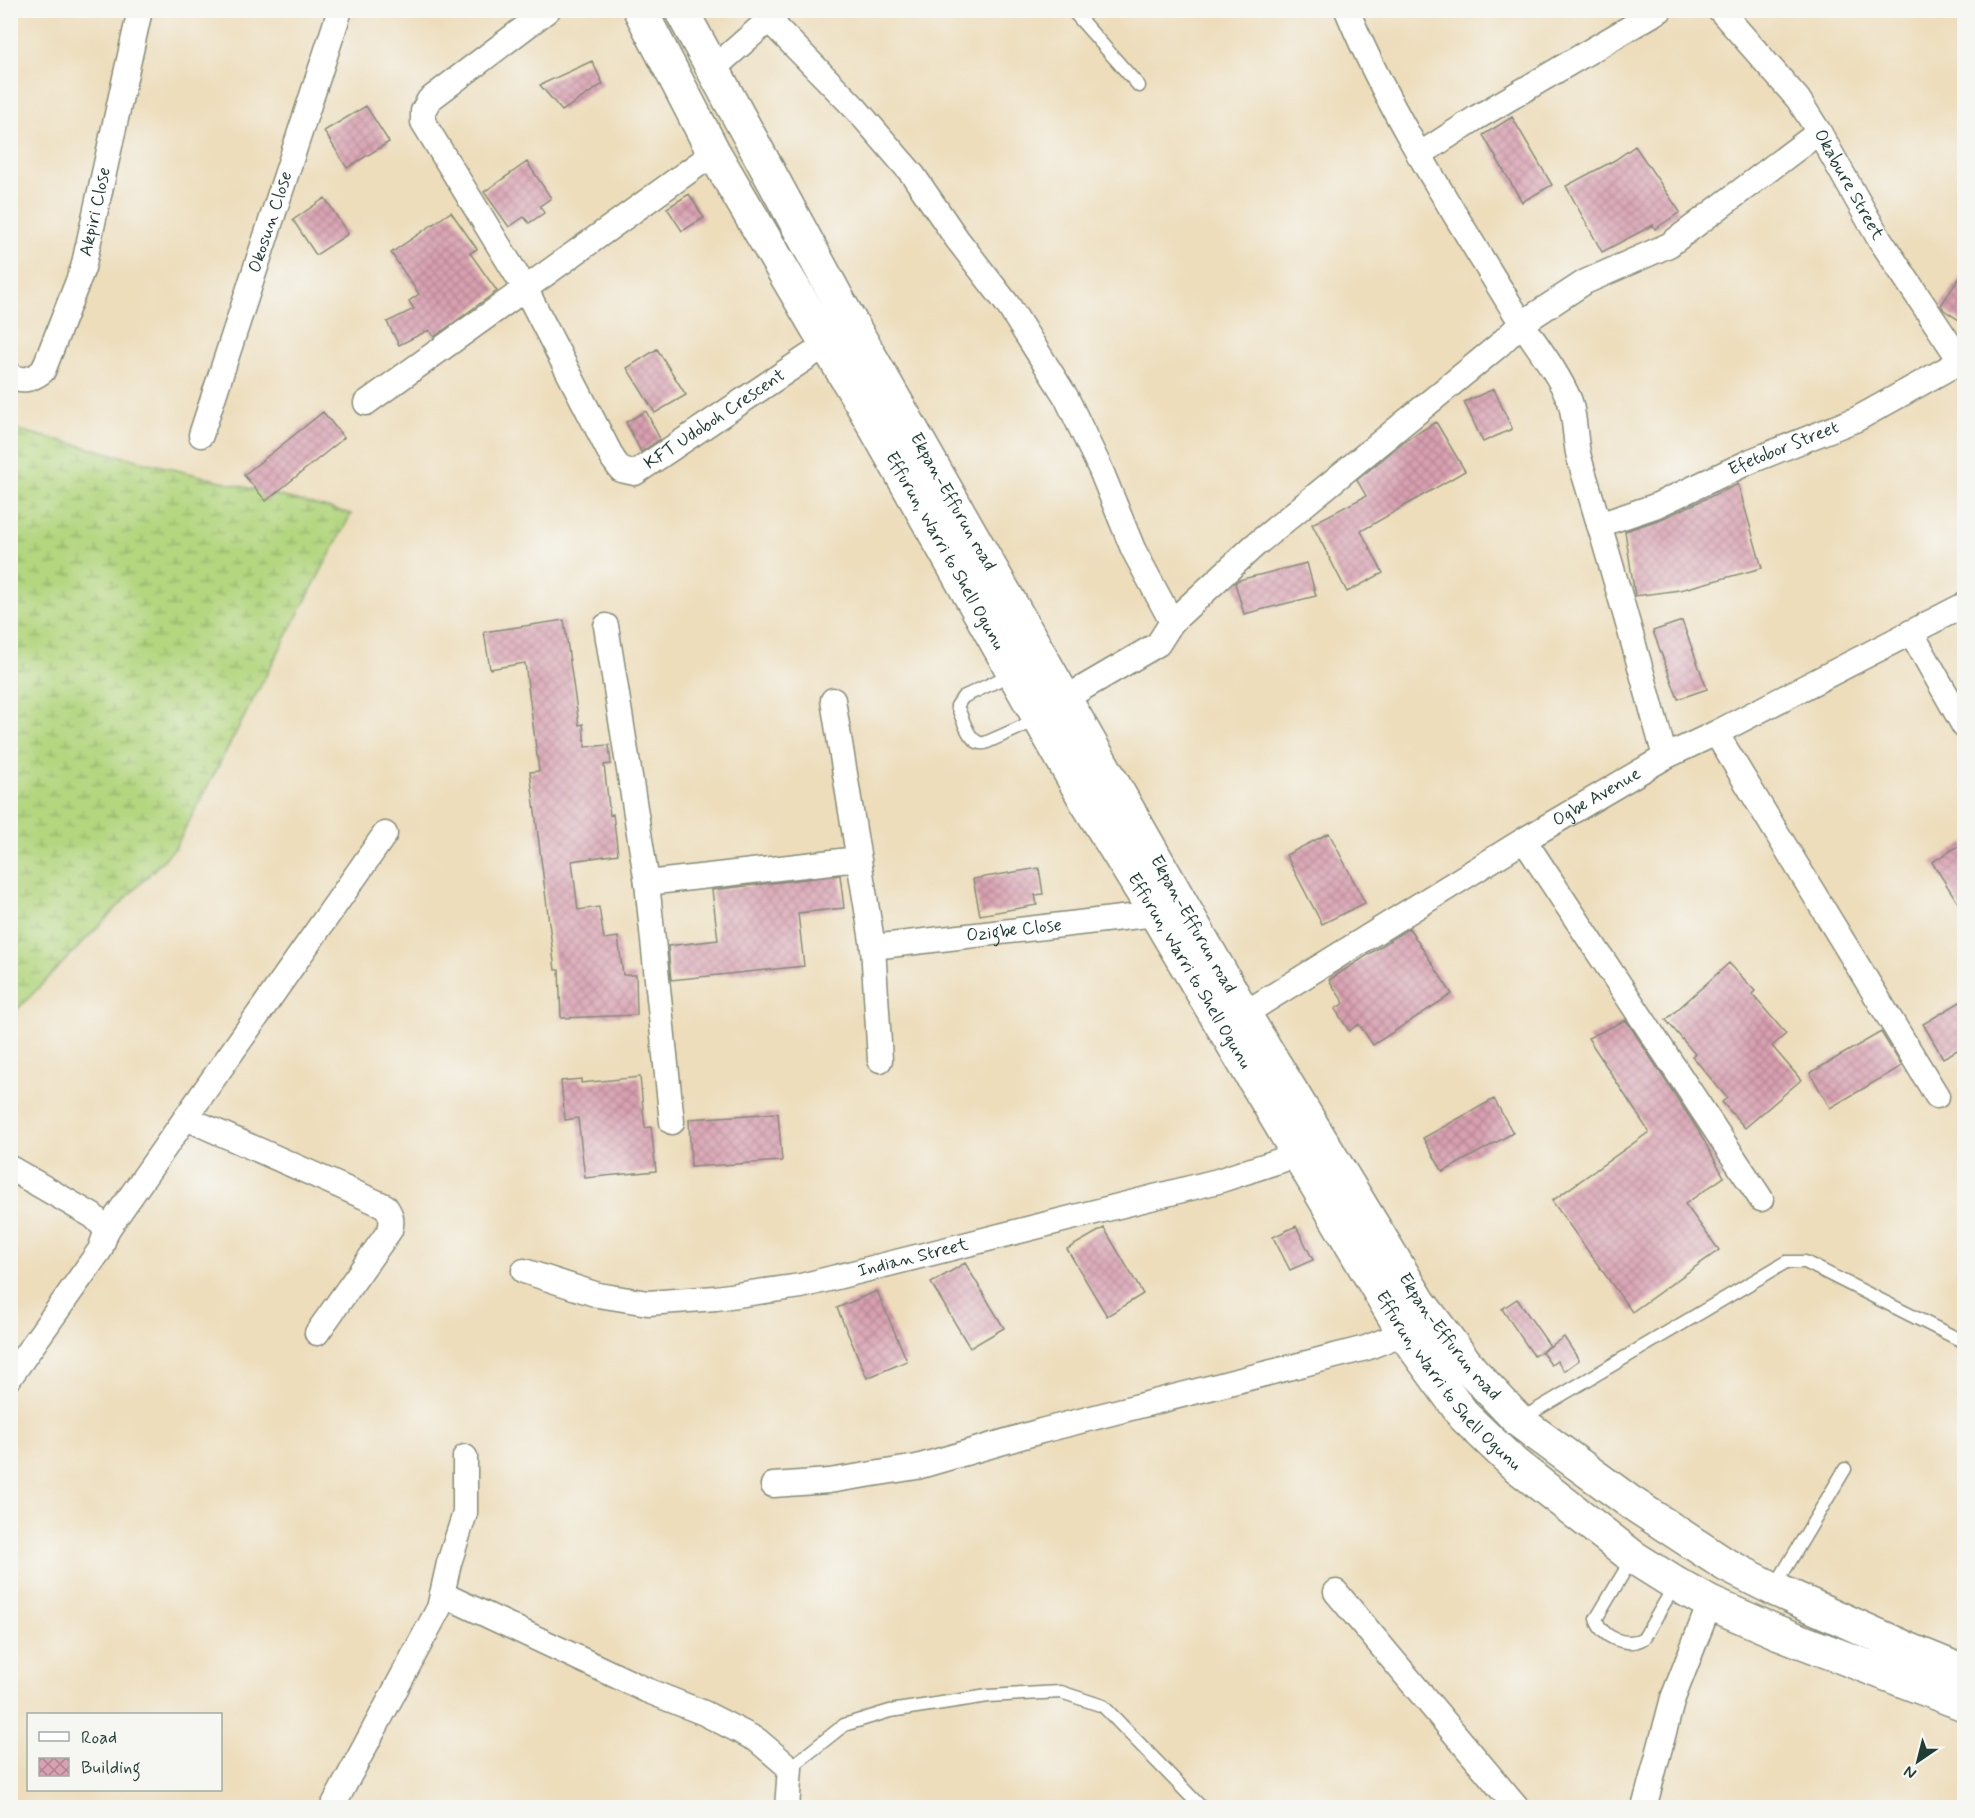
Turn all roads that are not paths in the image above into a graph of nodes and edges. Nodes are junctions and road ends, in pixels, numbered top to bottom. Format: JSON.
{"nodes":[{"id":1,"x":140,"y":10,"type":"edge"},
{"id":2,"x":340,"y":10,"type":"edge"},
{"id":3,"x":548,"y":10,"type":"edge"},
{"id":4,"x":639,"y":10,"type":"edge"},
{"id":5,"x":681,"y":10,"type":"edge"},
{"id":6,"x":1072,"y":10,"type":"edge"},
{"id":7,"x":1347,"y":10,"type":"edge"},
{"id":8,"x":1660,"y":10,"type":"edge"},
{"id":9,"x":1720,"y":10,"type":"edge"},
{"id":10,"x":774,"y":15,"type":"edge"},
{"id":11,"x":713,"y":69,"type":"junction"},
{"id":12,"x":1139,"y":86,"type":"dead end"},
{"id":13,"x":1819,"y":132,"type":"junction"},
{"id":14,"x":714,"y":153,"type":"junction"},
{"id":15,"x":1419,"y":155,"type":"junction"},
{"id":16,"x":526,"y":290,"type":"junction"},
{"id":17,"x":1521,"y":324,"type":"junction"},
{"id":18,"x":827,"y":344,"type":"junction"},
{"id":19,"x":1963,"y":364,"type":"edge"},
{"id":20,"x":10,"y":375,"type":"edge"},
{"id":21,"x":366,"y":403,"type":"dead end"},
{"id":22,"x":201,"y":435,"type":"dead end"},
{"id":23,"x":1599,"y":525,"type":"junction"},
{"id":24,"x":1965,"y":605,"type":"edge"},
{"id":25,"x":1172,"y":622,"type":"junction"},
{"id":26,"x":606,"y":626,"type":"dead end"},
{"id":27,"x":1911,"y":632,"type":"junction"},
{"id":28,"x":1014,"y":673,"type":"junction"},
{"id":29,"x":833,"y":700,"type":"dead end"},
{"id":30,"x":1052,"y":709,"type":"junction"},
{"id":31,"x":1965,"y":726,"type":"edge"},
{"id":32,"x":1716,"y":733,"type":"junction"},
{"id":33,"x":1665,"y":757,"type":"junction"},
{"id":34,"x":385,"y":834,"type":"dead end"},
{"id":35,"x":1524,"y":840,"type":"junction"},
{"id":36,"x":858,"y":859,"type":"junction"},
{"id":37,"x":647,"y":883,"type":"junction"},
{"id":38,"x":1156,"y":914,"type":"junction"},
{"id":39,"x":873,"y":946,"type":"junction"},
{"id":40,"x":1244,"y":1014,"type":"junction"},
{"id":41,"x":880,"y":1060,"type":"dead end"},
{"id":42,"x":1937,"y":1096,"type":"dead end"},
{"id":43,"x":186,"y":1118,"type":"junction"},
{"id":44,"x":672,"y":1122,"type":"dead end"},
{"id":45,"x":1297,"y":1155,"type":"junction"},
{"id":46,"x":10,"y":1168,"type":"edge"},
{"id":47,"x":1761,"y":1199,"type":"dead end"},
{"id":48,"x":108,"y":1230,"type":"junction"},
{"id":49,"x":524,"y":1271,"type":"dead end"},
{"id":50,"x":317,"y":1333,"type":"dead end"},
{"id":51,"x":1404,"y":1333,"type":"junction"},
{"id":52,"x":1965,"y":1342,"type":"edge"},
{"id":53,"x":10,"y":1377,"type":"edge"},
{"id":54,"x":1519,"y":1420,"type":"junction"},
{"id":55,"x":465,"y":1457,"type":"dead end"},
{"id":56,"x":1845,"y":1469,"type":"dead end"},
{"id":57,"x":773,"y":1485,"type":"dead end"},
{"id":58,"x":1633,"y":1557,"type":"junction"},
{"id":59,"x":1676,"y":1584,"type":"junction"},
{"id":60,"x":1774,"y":1589,"type":"junction"},
{"id":61,"x":1336,"y":1592,"type":"dead end"},
{"id":62,"x":442,"y":1594,"type":"junction"},
{"id":63,"x":1710,"y":1603,"type":"junction"},
{"id":64,"x":1965,"y":1672,"type":"edge"},
{"id":65,"x":1965,"y":1704,"type":"edge"},
{"id":66,"x":790,"y":1768,"type":"junction"},
{"id":67,"x":332,"y":1808,"type":"edge"},
{"id":68,"x":787,"y":1808,"type":"edge"},
{"id":69,"x":1202,"y":1808,"type":"edge"},
{"id":70,"x":1517,"y":1808,"type":"edge"},
{"id":71,"x":1644,"y":1808,"type":"edge"}],
"edges":[{"from":1,"to":20,"type":"street","name":"Akpiri Close"},
{"from":2,"to":22,"type":"street","name":"Okosun Close"},
{"from":3,"to":16,"type":"street","name":"KFT Udoboh Crescent"},
{"from":4,"to":14,"type":"main road","name":"Effurun, Warri to Shell Ogunu"},
{"from":5,"to":11,"type":"main road","name":"Ekpan-Effurun road"},
{"from":6,"to":12,"type":"lane"},
{"from":7,"to":15,"type":"street"},
{"from":8,"to":15,"type":"street"},
{"from":9,"to":13,"type":"street","name":"Okabure Street"},
{"from":10,"to":11,"type":"street"},
{"from":10,"to":25,"type":"street"},
{"from":11,"to":30,"type":"main road","name":"Ekpan-Effurun road"},
{"from":13,"to":17,"type":"street"},
{"from":13,"to":19,"type":"street","name":"Okabure Street"},
{"from":14,"to":16,"type":"street"},
{"from":14,"to":18,"type":"main road","name":"Effurun, Warri to Shell Ogunu"},
{"from":15,"to":17,"type":"street"},
{"from":16,"to":18,"type":"street","name":"KFT Udoboh Crescent"},
{"from":16,"to":21,"type":"street"},
{"from":17,"to":23,"type":"street"},
{"from":17,"to":25,"type":"street"},
{"from":18,"to":28,"type":"main road","name":"Effurun, Warri to Shell Ogunu"},
{"from":19,"to":23,"type":"street","name":"Efetobor Street"},
{"from":23,"to":33,"type":"street"},
{"from":24,"to":27,"type":"street","name":"Ogbe Avenue"},
{"from":25,"to":30,"type":"street"},
{"from":26,"to":37,"type":"street"},
{"from":27,"to":31,"type":"street"},
{"from":27,"to":32,"type":"street","name":"Ogbe Avenue"},
{"from":28,"to":30,"type":"main road","name":"Effurun, Warri to Shell Ogunu"},
{"from":28,"to":30,"type":"lane"},
{"from":29,"to":36,"type":"street"},
{"from":30,"to":38,"type":"main road","name":"Effurun, Warri to Shell Ogunu"},
{"from":30,"to":40,"type":"main road","name":"Ekpan-Effurun road"},
{"from":32,"to":33,"type":"street","name":"Ogbe Avenue"},
{"from":32,"to":42,"type":"street"},
{"from":33,"to":35,"type":"street","name":"Ogbe Avenue"},
{"from":34,"to":43,"type":"street"},
{"from":35,"to":40,"type":"street","name":"Ogbe Avenue"},
{"from":35,"to":47,"type":"street"},
{"from":36,"to":37,"type":"street"},
{"from":36,"to":39,"type":"street"},
{"from":37,"to":44,"type":"street"},
{"from":38,"to":39,"type":"street","name":"Ozigbe Close"},
{"from":38,"to":45,"type":"main road","name":"Effurun, Warri to Shell Ogunu"},
{"from":39,"to":41,"type":"street"},
{"from":40,"to":54,"type":"main road","name":"Ekpan-Effurun road"},
{"from":43,"to":48,"type":"street"},
{"from":43,"to":50,"type":"street"},
{"from":45,"to":49,"type":"street","name":"Indian Street"},
{"from":45,"to":51,"type":"main road","name":"Effurun, Warri to Shell Ogunu"},
{"from":46,"to":48,"type":"street"},
{"from":48,"to":53,"type":"street"},
{"from":51,"to":57,"type":"street"},
{"from":51,"to":58,"type":"main road","name":"Effurun, Warri to Shell Ogunu"},
{"from":52,"to":54,"type":"lane"},
{"from":54,"to":60,"type":"main road","name":"Ekpan-Effurun road"},
{"from":55,"to":62,"type":"street"},
{"from":56,"to":60,"type":"lane"},
{"from":58,"to":59,"type":"main road","name":"Effurun, Warri to Shell Ogunu"},
{"from":58,"to":59,"type":"lane"},
{"from":59,"to":63,"type":"main road","name":"Effurun, Warri to Shell Ogunu"},
{"from":60,"to":64,"type":"main road","name":"Ekpan-Effurun road"},
{"from":61,"to":70,"type":"street"},
{"from":62,"to":66,"type":"street"},
{"from":62,"to":67,"type":"street"},
{"from":63,"to":65,"type":"main road","name":"Effurun, Warri to Shell Ogunu"},
{"from":63,"to":71,"type":"street"},
{"from":66,"to":68,"type":"street"},
{"from":66,"to":69,"type":"lane"}]}
